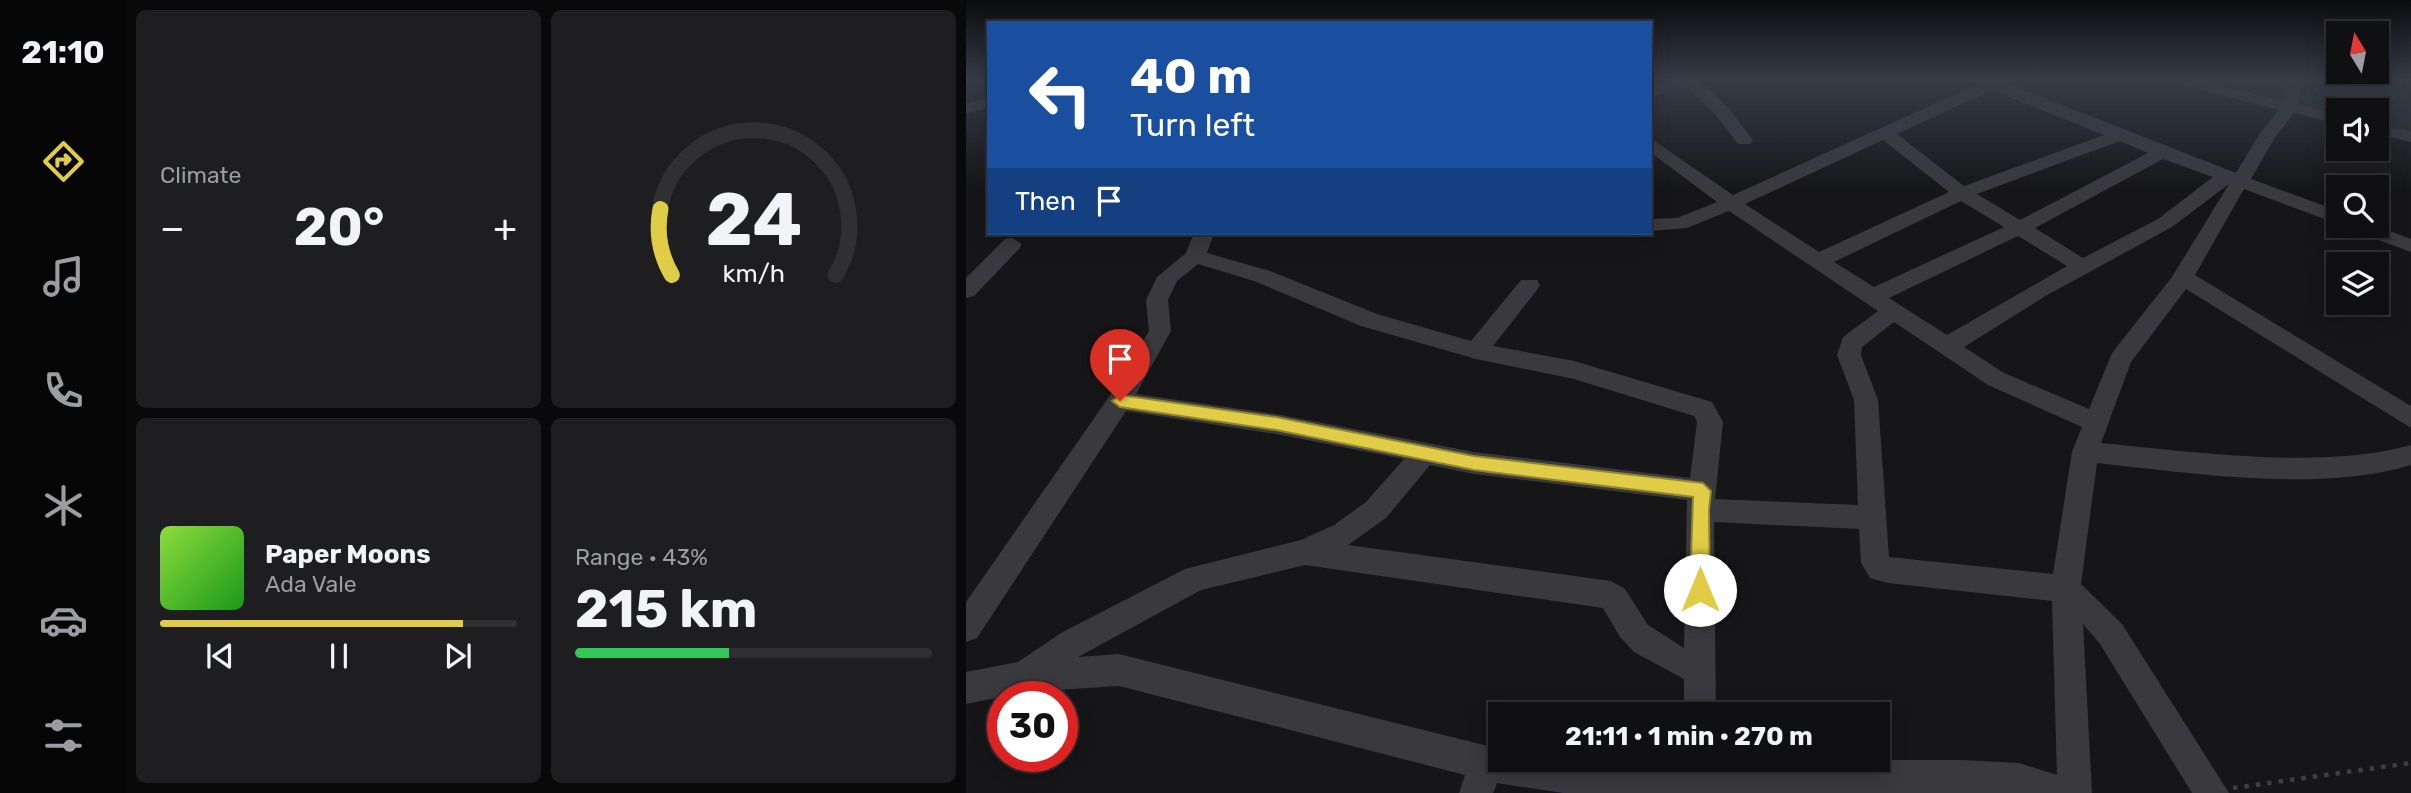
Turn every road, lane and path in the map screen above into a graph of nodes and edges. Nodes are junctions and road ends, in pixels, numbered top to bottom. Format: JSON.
{"nodes":[{"id":1,"x":1726,"y":116,"type":"edge"},
{"id":2,"x":1920,"y":116,"type":"edge"},
{"id":3,"x":2075,"y":116,"type":"edge"},
{"id":4,"x":2283,"y":116,"type":"edge"},
{"id":5,"x":2389,"y":132,"type":"edge"},
{"id":6,"x":1885,"y":133,"type":"junction"},
{"id":7,"x":2120,"y":135,"type":"junction"},
{"id":8,"x":2411,"y":137,"type":"edge"},
{"id":9,"x":1744,"y":140,"type":"dead end"},
{"id":10,"x":1652,"y":144,"type":"edge"},
{"id":11,"x":2162,"y":152,"type":"junction"},
{"id":12,"x":2234,"y":177,"type":"junction"},
{"id":13,"x":1962,"y":193,"type":"junction"},
{"id":14,"x":1731,"y":203,"type":"junction"},
{"id":15,"x":2326,"y":213,"type":"edge"},
{"id":16,"x":1652,"y":225,"type":"edge"},
{"id":17,"x":2020,"y":228,"type":"junction"},
{"id":18,"x":1203,"y":235,"type":"edge"},
{"id":19,"x":2389,"y":238,"type":"edge"},
{"id":20,"x":1013,"y":244,"type":"dead end"},
{"id":21,"x":2411,"y":246,"type":"edge"},
{"id":22,"x":1195,"y":257,"type":"junction"},
{"id":23,"x":1818,"y":261,"type":"junction"},
{"id":24,"x":2085,"y":268,"type":"junction"},
{"id":25,"x":2183,"y":276,"type":"junction"},
{"id":26,"x":1529,"y":285,"type":"dead end"},
{"id":27,"x":966,"y":290,"type":"edge"},
{"id":28,"x":1872,"y":297,"type":"junction"},
{"id":29,"x":1892,"y":312,"type":"junction"},
{"id":30,"x":1946,"y":347,"type":"junction"},
{"id":31,"x":1476,"y":351,"type":"junction"},
{"id":32,"x":1120,"y":401,"type":"junction"},
{"id":33,"x":2411,"y":418,"type":"edge"},
{"id":34,"x":2095,"y":422,"type":"junction"},
{"id":35,"x":2085,"y":452,"type":"junction"},
{"id":36,"x":1424,"y":454,"type":"junction"},
{"id":37,"x":2411,"y":455,"type":"edge"},
{"id":38,"x":1701,"y":501,"type":"junction"},
{"id":39,"x":1874,"y":518,"type":"junction"},
{"id":40,"x":1305,"y":552,"type":"junction"},
{"id":41,"x":2066,"y":589,"type":"junction"},
{"id":42,"x":966,"y":628,"type":"edge"},
{"id":43,"x":1700,"y":670,"type":"junction"},
{"id":44,"x":1026,"y":676,"type":"junction"},
{"id":45,"x":966,"y":688,"type":"edge"},
{"id":46,"x":1700,"y":702,"type":"edge"},
{"id":47,"x":2411,"y":763,"type":"edge"},
{"id":48,"x":1691,"y":772,"type":"edge"},
{"id":49,"x":1734,"y":772,"type":"edge"},
{"id":50,"x":1481,"y":778,"type":"edge"},
{"id":51,"x":2208,"y":792,"type":"edge"},
{"id":52,"x":2057,"y":793,"type":"edge"},
{"id":53,"x":2076,"y":793,"type":"edge"}],
"edges":[{"from":1,"to":9,"type":"street"},
{"from":2,"to":6,"type":"street"},
{"from":3,"to":7,"type":"street"},
{"from":4,"to":12,"type":"street"},
{"from":5,"to":8,"type":"street"},
{"from":6,"to":13,"type":"street"},
{"from":6,"to":14,"type":"street"},
{"from":7,"to":11,"type":"street"},
{"from":7,"to":13,"type":"street"},
{"from":10,"to":14,"type":"street"},
{"from":11,"to":12,"type":"street"},
{"from":11,"to":17,"type":"street"},
{"from":12,"to":15,"type":"street"},
{"from":12,"to":24,"type":"street"},
{"from":12,"to":25,"type":"street"},
{"from":13,"to":17,"type":"street"},
{"from":13,"to":23,"type":"street"},
{"from":14,"to":16,"type":"street"},
{"from":14,"to":23,"type":"street"},
{"from":17,"to":24,"type":"street"},
{"from":17,"to":28,"type":"street"},
{"from":18,"to":22,"type":"street"},
{"from":19,"to":21,"type":"street"},
{"from":20,"to":27,"type":"street"},
{"from":22,"to":31,"type":"street"},
{"from":22,"to":32,"type":"street"},
{"from":23,"to":28,"type":"street"},
{"from":24,"to":30,"type":"street"},
{"from":25,"to":33,"type":"street"},
{"from":25,"to":34,"type":"street"},
{"from":26,"to":31,"type":"street"},
{"from":28,"to":29,"type":"street"},
{"from":29,"to":30,"type":"street"},
{"from":29,"to":39,"type":"street"},
{"from":30,"to":34,"type":"street"},
{"from":31,"to":38,"type":"street"},
{"from":32,"to":36,"type":"street"},
{"from":32,"to":42,"type":"street"},
{"from":34,"to":35,"type":"street"},
{"from":35,"to":37,"type":"street"},
{"from":35,"to":41,"type":"street"},
{"from":36,"to":38,"type":"street"},
{"from":36,"to":40,"type":"street"},
{"from":38,"to":39,"type":"street"},
{"from":38,"to":43,"type":"street"},
{"from":39,"to":41,"type":"street"},
{"from":40,"to":43,"type":"street"},
{"from":40,"to":44,"type":"street"},
{"from":41,"to":51,"type":"street"},
{"from":41,"to":53,"type":"street"},
{"from":43,"to":46,"type":"street"},
{"from":44,"to":45,"type":"street"},
{"from":44,"to":50,"type":"street"},
{"from":47,"to":51,"type":"path"},
{"from":48,"to":50,"type":"street"},
{"from":49,"to":52,"type":"street"}]}
